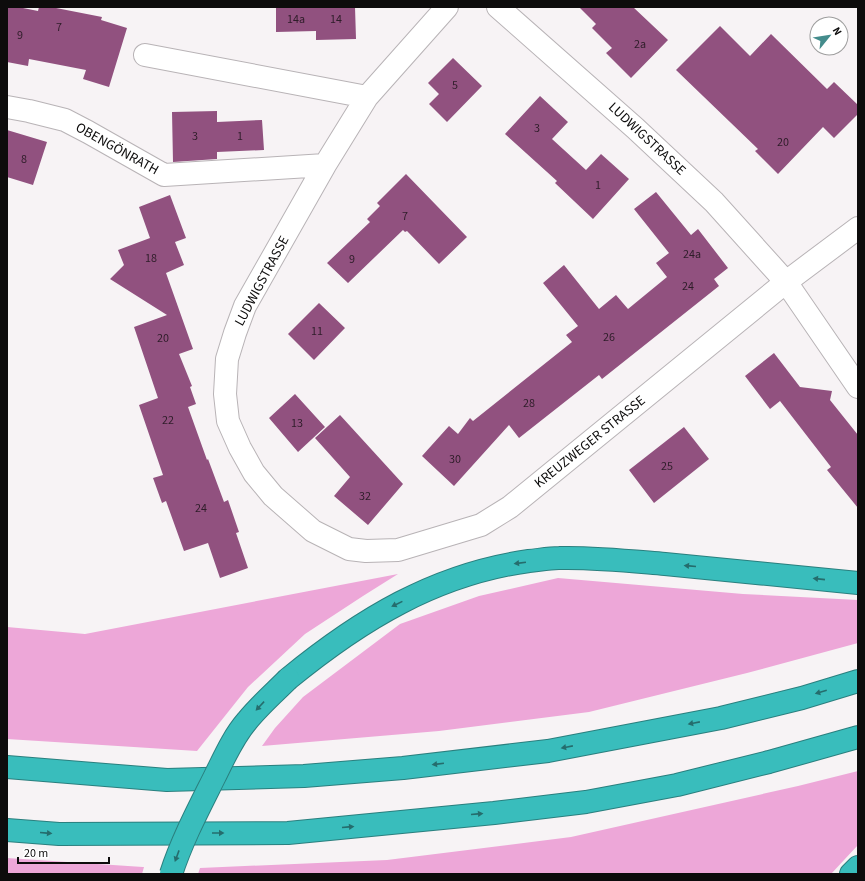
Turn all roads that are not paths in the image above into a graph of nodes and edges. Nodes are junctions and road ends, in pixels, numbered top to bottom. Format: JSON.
{"nodes":[{"id":1,"x":447,"y":7,"type":"edge"},
{"id":2,"x":498,"y":7,"type":"edge"},
{"id":3,"x":145,"y":55,"type":"dead end"},
{"id":4,"x":367,"y":97,"type":"junction"},
{"id":5,"x":7,"y":107,"type":"edge"},
{"id":6,"x":325,"y":165,"type":"junction"},
{"id":7,"x":858,"y":228,"type":"edge"},
{"id":8,"x":786,"y":282,"type":"junction"},
{"id":9,"x":858,"y":387,"type":"edge"},
{"id":10,"x":290,"y":512,"type":"joint"},
{"id":11,"x":858,"y":583,"type":"edge"},
{"id":12,"x":858,"y":681,"type":"edge"},
{"id":13,"x":858,"y":737,"type":"edge"},
{"id":14,"x":7,"y":767,"type":"edge"},
{"id":15,"x":7,"y":830,"type":"edge"},
{"id":16,"x":858,"y":867,"type":"edge"},
{"id":17,"x":171,"y":874,"type":"edge"},
{"id":18,"x":851,"y":874,"type":"edge"}],
"edges":[{"from":1,"to":4,"type":"street","name":"LUDWIGSTRASSE"},
{"from":2,"to":8,"type":"street","name":"LUDWIGSTRASSE"},
{"from":3,"to":4,"type":"street"},
{"from":4,"to":6,"type":"street","name":"LUDWIGSTRASSE"},
{"from":5,"to":6,"type":"street","name":"OBENGÖNRATH"},
{"from":6,"to":10,"type":"street","name":"LUDWIGSTRASSE"},
{"from":7,"to":8,"type":"street","name":"KREUZWEGER STRASSE"},
{"from":8,"to":9,"type":"street","name":"LUDWIGSTRASSE"},
{"from":8,"to":10,"type":"street","name":"KREUZWEGER STRASSE"},
{"from":11,"to":17,"type":"highway","one_way":true,"bridge":true},
{"from":12,"to":14,"type":"highway","one_way":true},
{"from":15,"to":13,"type":"highway","one_way":true},
{"from":16,"to":18,"type":"highway"}]}
